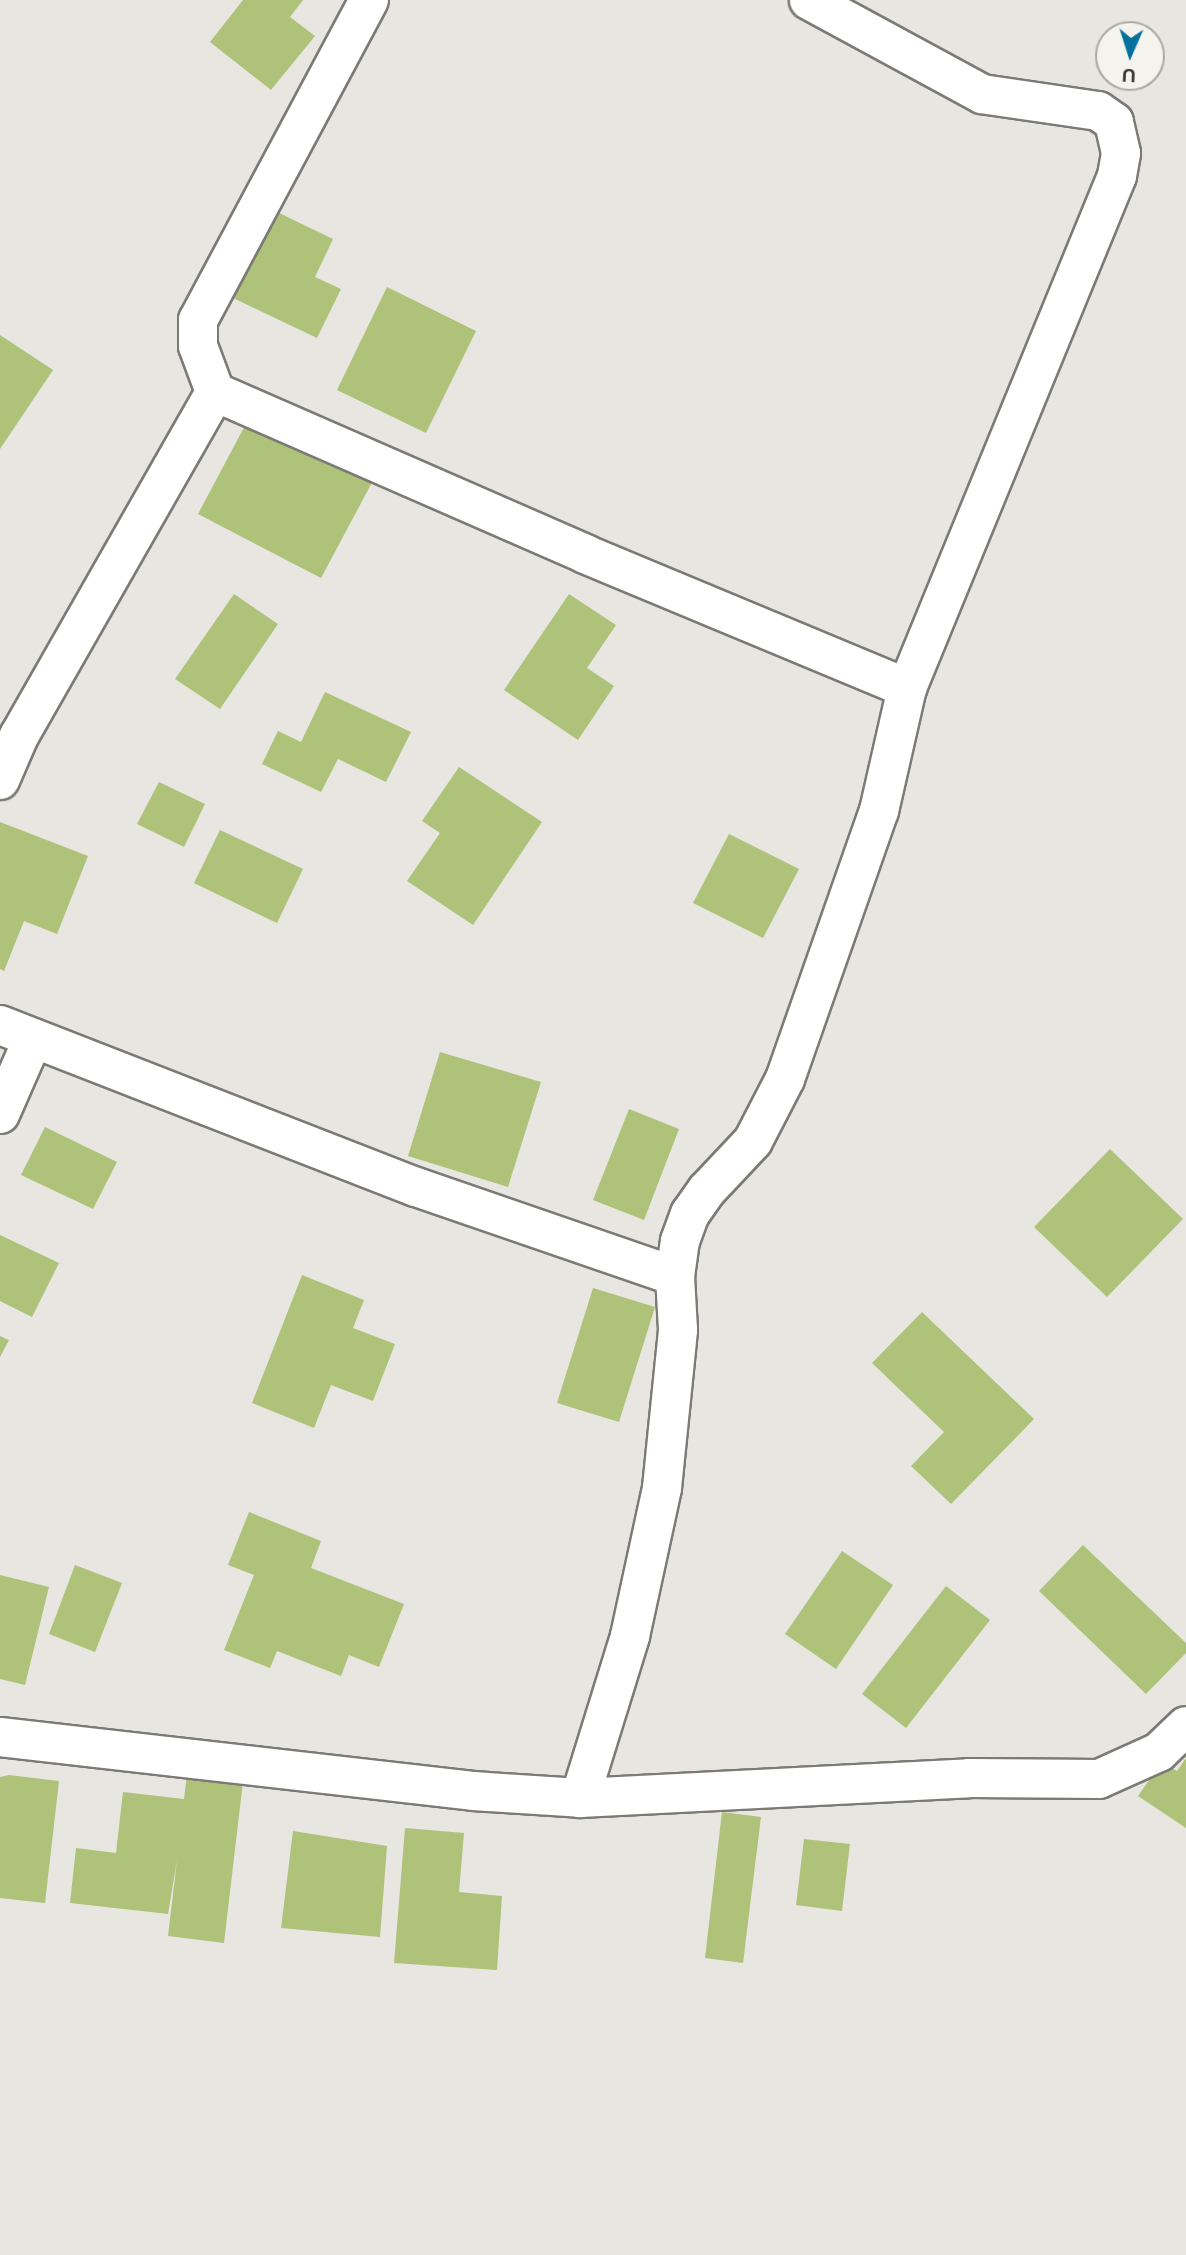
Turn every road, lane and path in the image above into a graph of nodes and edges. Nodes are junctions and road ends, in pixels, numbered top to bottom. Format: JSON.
{"nodes":[{"id":1,"x":369,"y":0,"type":"edge"},
{"id":2,"x":809,"y":0,"type":"edge"},
{"id":3,"x":215,"y":392,"type":"junction"},
{"id":4,"x":907,"y":688,"type":"junction"},
{"id":5,"x":0,"y":780,"type":"edge"},
{"id":6,"x":16,"y":1032,"type":"edge"},
{"id":7,"x":0,"y":1114,"type":"edge"},
{"id":8,"x":675,"y":1276,"type":"junction"},
{"id":9,"x":1186,"y":1726,"type":"edge"},
{"id":10,"x":0,"y":1737,"type":"edge"},
{"id":11,"x":580,"y":1798,"type":"junction"}],
"edges":[{"from":1,"to":3,"type":"street"},
{"from":2,"to":4,"type":"street"},
{"from":3,"to":4,"type":"street"},
{"from":3,"to":5,"type":"street"},
{"from":4,"to":8,"type":"street"},
{"from":6,"to":7,"type":"street"},
{"from":6,"to":8,"type":"street"},
{"from":8,"to":11,"type":"street"},
{"from":9,"to":11,"type":"street"},
{"from":10,"to":11,"type":"street"}]}
